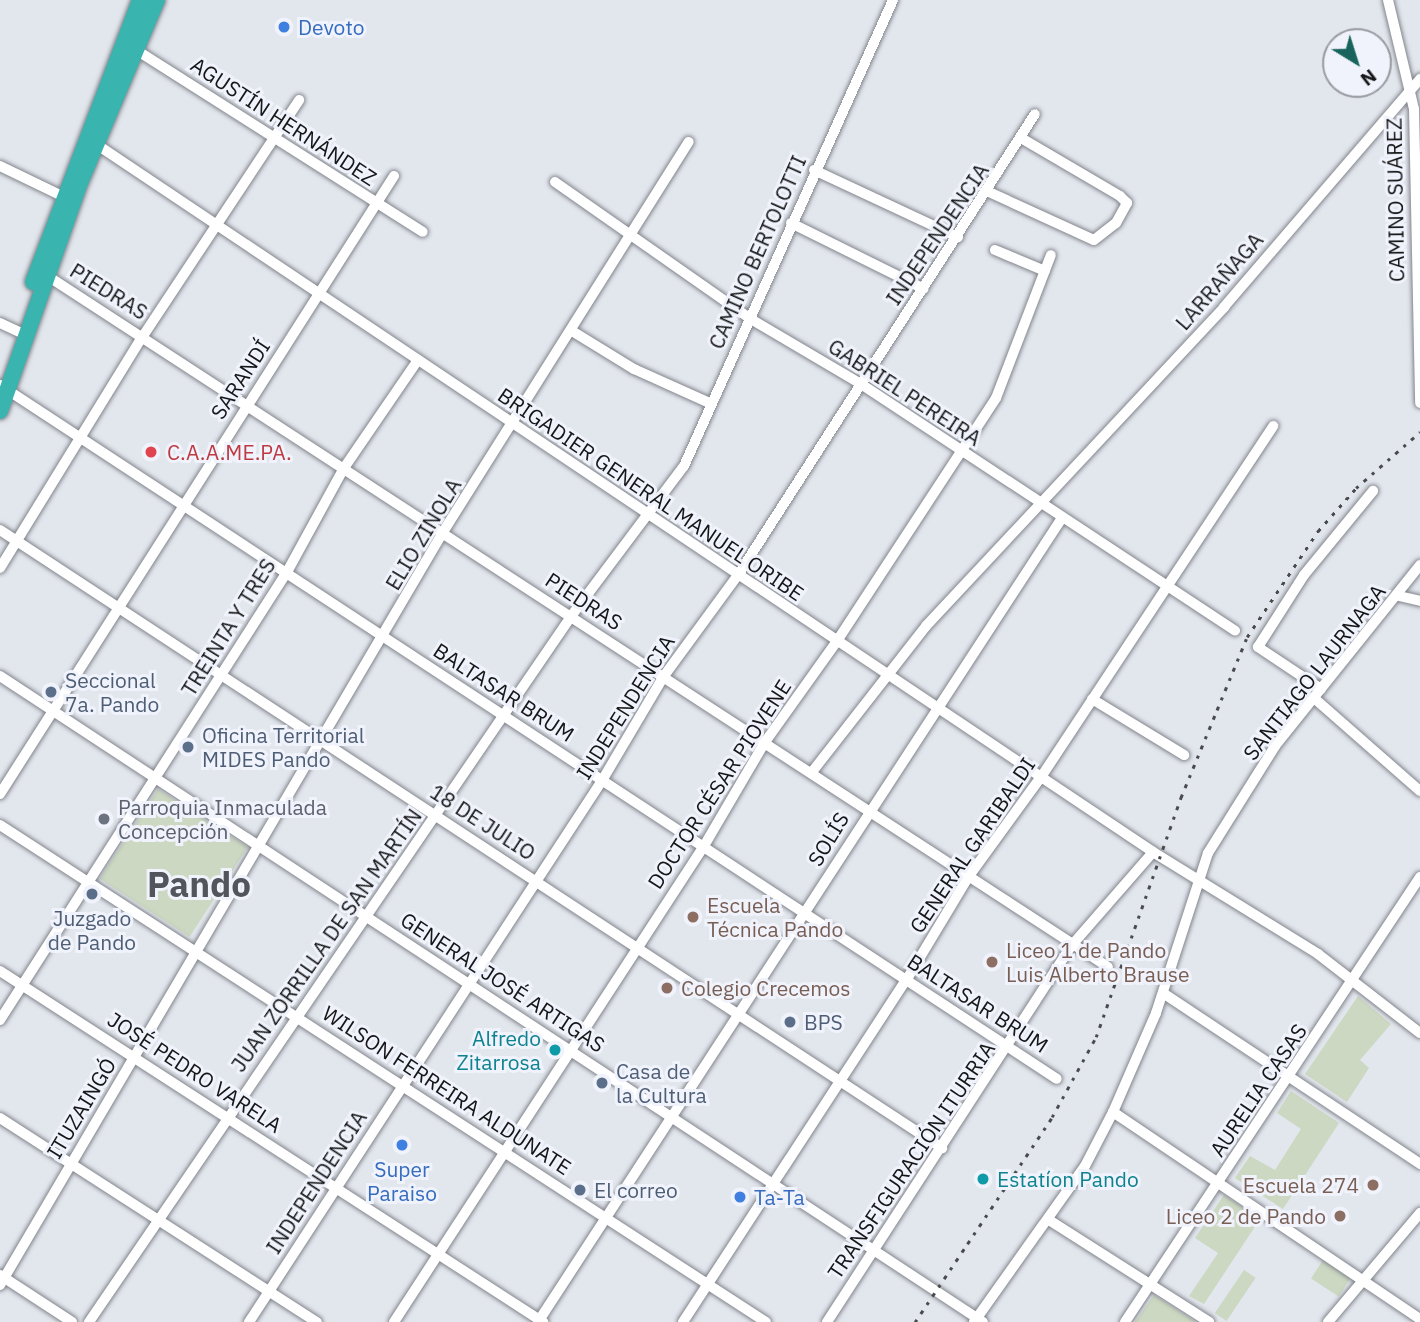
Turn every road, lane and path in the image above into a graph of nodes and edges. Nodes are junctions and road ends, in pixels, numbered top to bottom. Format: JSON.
{"nodes":[{"id":1,"x":139,"y":0,"type":"edge"},
{"id":2,"x":156,"y":0,"type":"edge"},
{"id":3,"x":893,"y":0,"type":"edge"},
{"id":4,"x":1388,"y":0,"type":"edge"},
{"id":5,"x":130,"y":47,"type":"junction"},
{"id":6,"x":1420,"y":79,"type":"edge"},
{"id":7,"x":1411,"y":88,"type":"junction"},
{"id":8,"x":299,"y":100,"type":"dead end"},
{"id":9,"x":1035,"y":114,"type":"dead end"},
{"id":10,"x":274,"y":135,"type":"junction"},
{"id":11,"x":1024,"y":139,"type":"junction"},
{"id":12,"x":90,"y":140,"type":"junction"},
{"id":13,"x":689,"y":142,"type":"dead end"},
{"id":14,"x":0,"y":166,"type":"edge"},
{"id":15,"x":814,"y":170,"type":"junction"},
{"id":16,"x":394,"y":176,"type":"dead end"},
{"id":17,"x":555,"y":182,"type":"dead end"},
{"id":18,"x":989,"y":192,"type":"junction"},
{"id":19,"x":62,"y":196,"type":"junction"},
{"id":20,"x":376,"y":203,"type":"junction"},
{"id":21,"x":1416,"y":216,"type":"edge"},
{"id":22,"x":791,"y":223,"type":"junction"},
{"id":23,"x":216,"y":226,"type":"junction"},
{"id":24,"x":423,"y":232,"type":"dead end"},
{"id":25,"x":633,"y":235,"type":"junction"},
{"id":26,"x":958,"y":237,"type":"junction"},
{"id":27,"x":995,"y":250,"type":"dead end"},
{"id":28,"x":1051,"y":256,"type":"dead end"},
{"id":29,"x":1045,"y":271,"type":"junction"},
{"id":30,"x":42,"y":273,"type":"junction"},
{"id":31,"x":924,"y":289,"type":"junction"},
{"id":32,"x":317,"y":295,"type":"junction"},
{"id":33,"x":750,"y":318,"type":"junction"},
{"id":34,"x":13,"y":329,"type":"edge"},
{"id":35,"x":572,"y":331,"type":"junction"},
{"id":36,"x":143,"y":336,"type":"junction"},
{"id":37,"x":418,"y":360,"type":"junction"},
{"id":38,"x":2,"y":382,"type":"edge"},
{"id":39,"x":861,"y":384,"type":"junction"},
{"id":40,"x":1420,"y":400,"type":"edge"},
{"id":41,"x":246,"y":403,"type":"junction"},
{"id":42,"x":712,"y":404,"type":"junction"},
{"id":43,"x":0,"y":411,"type":"edge"},
{"id":44,"x":513,"y":426,"type":"junction"},
{"id":45,"x":1273,"y":426,"type":"dead end"},
{"id":46,"x":84,"y":437,"type":"junction"},
{"id":47,"x":962,"y":451,"type":"junction"},
{"id":48,"x":344,"y":468,"type":"junction"},
{"id":49,"x":1373,"y":491,"type":"dead end"},
{"id":50,"x":186,"y":505,"type":"junction"},
{"id":51,"x":1043,"y":505,"type":"junction"},
{"id":52,"x":648,"y":515,"type":"junction"},
{"id":53,"x":1062,"y":518,"type":"junction"},
{"id":54,"x":0,"y":530,"type":"edge"},
{"id":55,"x":443,"y":532,"type":"junction"},
{"id":56,"x":17,"y":541,"type":"junction"},
{"id":57,"x":1420,"y":565,"type":"edge"},
{"id":58,"x":0,"y":568,"type":"edge"},
{"id":59,"x":287,"y":572,"type":"junction"},
{"id":60,"x":738,"y":575,"type":"junction"},
{"id":61,"x":1167,"y":586,"type":"junction"},
{"id":62,"x":1399,"y":596,"type":"junction"},
{"id":63,"x":1419,"y":602,"type":"edge"},
{"id":64,"x":118,"y":608,"type":"junction"},
{"id":65,"x":572,"y":615,"type":"junction"},
{"id":66,"x":1236,"y":631,"type":"dead end"},
{"id":67,"x":386,"y":636,"type":"junction"},
{"id":68,"x":837,"y":641,"type":"junction"},
{"id":69,"x":220,"y":675,"type":"junction"},
{"id":70,"x":888,"y":675,"type":"junction"},
{"id":71,"x":0,"y":676,"type":"edge"},
{"id":72,"x":664,"y":676,"type":"junction"},
{"id":73,"x":1317,"y":694,"type":"junction"},
{"id":74,"x":1093,"y":699,"type":"junction"},
{"id":75,"x":938,"y":709,"type":"junction"},
{"id":76,"x":53,"y":710,"type":"junction"},
{"id":77,"x":506,"y":716,"type":"junction"},
{"id":78,"x":323,"y":739,"type":"junction"},
{"id":79,"x":765,"y":742,"type":"junction"},
{"id":80,"x":1184,"y":755,"type":"dead end"},
{"id":81,"x":812,"y":772,"type":"junction"},
{"id":82,"x":155,"y":777,"type":"junction"},
{"id":83,"x":1041,"y":777,"type":"junction"},
{"id":84,"x":603,"y":779,"type":"junction"},
{"id":85,"x":1420,"y":791,"type":"edge"},
{"id":86,"x":0,"y":794,"type":"edge"},
{"id":87,"x":868,"y":810,"type":"junction"},
{"id":88,"x":436,"y":814,"type":"junction"},
{"id":89,"x":0,"y":825,"type":"edge"},
{"id":90,"x":257,"y":844,"type":"junction"},
{"id":91,"x":704,"y":846,"type":"junction"},
{"id":92,"x":1153,"y":852,"type":"junction"},
{"id":93,"x":969,"y":876,"type":"junction"},
{"id":94,"x":1420,"y":877,"type":"edge"},
{"id":95,"x":1198,"y":879,"type":"junction"},
{"id":96,"x":536,"y":880,"type":"junction"},
{"id":97,"x":88,"y":881,"type":"junction"},
{"id":98,"x":806,"y":913,"type":"junction"},
{"id":99,"x":366,"y":915,"type":"junction"},
{"id":100,"x":1072,"y":945,"type":"junction"},
{"id":101,"x":636,"y":947,"type":"junction"},
{"id":102,"x":196,"y":951,"type":"junction"},
{"id":103,"x":1108,"y":967,"type":"dead end"},
{"id":104,"x":0,"y":971,"type":"edge"},
{"id":105,"x":907,"y":979,"type":"junction"},
{"id":106,"x":1355,"y":980,"type":"junction"},
{"id":107,"x":469,"y":982,"type":"junction"},
{"id":108,"x":22,"y":985,"type":"junction"},
{"id":109,"x":1163,"y":993,"type":"junction"},
{"id":110,"x":739,"y":1014,"type":"junction"},
{"id":111,"x":297,"y":1016,"type":"junction"},
{"id":112,"x":0,"y":1020,"type":"edge"},
{"id":113,"x":1420,"y":1033,"type":"edge"},
{"id":114,"x":1011,"y":1045,"type":"junction"},
{"id":115,"x":570,"y":1049,"type":"junction"},
{"id":116,"x":136,"y":1055,"type":"junction"},
{"id":117,"x":1289,"y":1078,"type":"junction"},
{"id":118,"x":1057,"y":1079,"type":"dead end"},
{"id":119,"x":841,"y":1081,"type":"junction"},
{"id":120,"x":402,"y":1084,"type":"junction"},
{"id":121,"x":1114,"y":1112,"type":"junction"},
{"id":122,"x":672,"y":1115,"type":"junction"},
{"id":123,"x":229,"y":1116,"type":"junction"},
{"id":124,"x":0,"y":1118,"type":"edge"},
{"id":125,"x":942,"y":1149,"type":"junction"},
{"id":126,"x":505,"y":1150,"type":"junction"},
{"id":127,"x":71,"y":1163,"type":"junction"},
{"id":128,"x":1420,"y":1164,"type":"edge"},
{"id":129,"x":1220,"y":1181,"type":"junction"},
{"id":130,"x":774,"y":1183,"type":"junction"},
{"id":131,"x":336,"y":1186,"type":"junction"},
{"id":132,"x":1420,"y":1213,"type":"edge"},
{"id":133,"x":606,"y":1217,"type":"junction"},
{"id":134,"x":158,"y":1220,"type":"junction"},
{"id":135,"x":1049,"y":1220,"type":"junction"},
{"id":136,"x":874,"y":1250,"type":"junction"},
{"id":137,"x":439,"y":1253,"type":"junction"},
{"id":138,"x":1365,"y":1278,"type":"junction"},
{"id":139,"x":2,"y":1279,"type":"edge"},
{"id":140,"x":708,"y":1283,"type":"junction"},
{"id":141,"x":1150,"y":1285,"type":"junction"},
{"id":142,"x":268,"y":1291,"type":"junction"},
{"id":143,"x":1420,"y":1319,"type":"edge"},
{"id":144,"x":540,"y":1321,"type":"edge"},
{"id":145,"x":978,"y":1321,"type":"edge"},
{"id":146,"x":72,"y":1322,"type":"edge"},
{"id":147,"x":89,"y":1322,"type":"edge"},
{"id":148,"x":249,"y":1322,"type":"edge"},
{"id":149,"x":317,"y":1322,"type":"edge"},
{"id":150,"x":394,"y":1322,"type":"edge"},
{"id":151,"x":682,"y":1322,"type":"edge"},
{"id":152,"x":766,"y":1322,"type":"edge"},
{"id":153,"x":827,"y":1322,"type":"edge"},
{"id":154,"x":1125,"y":1322,"type":"edge"},
{"id":155,"x":1209,"y":1322,"type":"edge"},
{"id":156,"x":1328,"y":1322,"type":"edge"}],
"edges":[{"from":1,"to":5,"type":"highway"},
{"from":2,"to":5,"type":"highway"},
{"from":3,"to":15,"type":"street","name":"CAMINO BERTOLOTTI"},
{"from":4,"to":7,"type":"street","name":"CAMINO SUÁREZ"},
{"from":5,"to":10,"type":"street","name":"AGUSTÍN HERNÁNDEZ"},
{"from":5,"to":12,"type":"highway"},
{"from":6,"to":7,"type":"street","name":"LARRAÑAGA"},
{"from":7,"to":21,"type":"street","name":"CAMINO SUÁREZ"},
{"from":7,"to":51,"type":"street","name":"LARRAÑAGA"},
{"from":8,"to":10,"type":"street"},
{"from":9,"to":11,"type":"street","name":"INDEPENDENCIA"},
{"from":10,"to":20,"type":"street","name":"AGUSTÍN HERNÁNDEZ"},
{"from":10,"to":23,"type":"street"},
{"from":11,"to":18,"type":"street","name":"INDEPENDENCIA"},
{"from":11,"to":18,"type":"street"},
{"from":12,"to":19,"type":"highway"},
{"from":12,"to":23,"type":"street","name":"BRIGADIER GENERAL MANUEL ORIBE"},
{"from":12,"to":30,"type":"highway"},
{"from":13,"to":25,"type":"street","name":"ELIO ZINOLA"},
{"from":14,"to":19,"type":"street"},
{"from":15,"to":22,"type":"street","name":"CAMINO BERTOLOTTI"},
{"from":15,"to":26,"type":"street"},
{"from":16,"to":20,"type":"street","name":"SARANDÍ"},
{"from":17,"to":25,"type":"street","name":"GABRIEL PEREIRA"},
{"from":18,"to":26,"type":"street","name":"INDEPENDENCIA"},
{"from":19,"to":30,"type":"highway"},
{"from":20,"to":24,"type":"street","name":"AGUSTÍN HERNÁNDEZ"},
{"from":20,"to":32,"type":"street","name":"SARANDÍ"},
{"from":21,"to":40,"type":"street","name":"CAMINO SUÁREZ"},
{"from":22,"to":31,"type":"street"},
{"from":22,"to":33,"type":"street","name":"CAMINO BERTOLOTTI"},
{"from":23,"to":32,"type":"street","name":"BRIGADIER GENERAL MANUEL ORIBE"},
{"from":23,"to":36,"type":"street"},
{"from":25,"to":33,"type":"street","name":"GABRIEL PEREIRA"},
{"from":25,"to":35,"type":"street","name":"ELIO ZINOLA"},
{"from":26,"to":31,"type":"street","name":"INDEPENDENCIA"},
{"from":27,"to":29,"type":"street"},
{"from":28,"to":29,"type":"street","name":"DOCTOR CÉSAR PIOVENE"},
{"from":29,"to":47,"type":"street","name":"DOCTOR CÉSAR PIOVENE"},
{"from":30,"to":34,"type":"highway"},
{"from":30,"to":36,"type":"street","name":"PIEDRAS"},
{"from":31,"to":39,"type":"street","name":"INDEPENDENCIA"},
{"from":32,"to":37,"type":"street","name":"BRIGADIER GENERAL MANUEL ORIBE"},
{"from":32,"to":41,"type":"street","name":"SARANDÍ"},
{"from":33,"to":39,"type":"street","name":"GABRIEL PEREIRA"},
{"from":33,"to":42,"type":"street","name":"CAMINO BERTOLOTTI"},
{"from":34,"to":38,"type":"highway"},
{"from":35,"to":42,"type":"street"},
{"from":35,"to":44,"type":"street","name":"ELIO ZINOLA"},
{"from":36,"to":41,"type":"street","name":"PIEDRAS"},
{"from":36,"to":46,"type":"street"},
{"from":37,"to":44,"type":"street","name":"BRIGADIER GENERAL MANUEL ORIBE"},
{"from":37,"to":48,"type":"street","name":"TREINTA Y TRES"},
{"from":38,"to":43,"type":"highway"},
{"from":38,"to":46,"type":"street","name":"BALTASAR BRUM"},
{"from":39,"to":47,"type":"street","name":"GABRIEL PEREIRA"},
{"from":39,"to":60,"type":"street","name":"INDEPENDENCIA"},
{"from":41,"to":48,"type":"street","name":"PIEDRAS"},
{"from":41,"to":50,"type":"street","name":"SARANDÍ"},
{"from":42,"to":52,"type":"street","name":"CAMINO BERTOLOTTI"},
{"from":44,"to":52,"type":"street","name":"BRIGADIER GENERAL MANUEL ORIBE"},
{"from":44,"to":55,"type":"street","name":"ELIO ZINOLA"},
{"from":45,"to":61,"type":"street","name":"GENERAL GARIBALDI"},
{"from":46,"to":50,"type":"street","name":"BALTASAR BRUM"},
{"from":46,"to":56,"type":"street"},
{"from":47,"to":51,"type":"street","name":"GABRIEL PEREIRA"},
{"from":47,"to":68,"type":"street","name":"DOCTOR CÉSAR PIOVENE"},
{"from":48,"to":55,"type":"street","name":"PIEDRAS"},
{"from":48,"to":59,"type":"street","name":"TREINTA Y TRES"},
{"from":49,"to":73,"type":"street"},
{"from":50,"to":59,"type":"street","name":"BALTASAR BRUM"},
{"from":50,"to":64,"type":"street","name":"SARANDÍ"},
{"from":51,"to":53,"type":"street","name":"GABRIEL PEREIRA"},
{"from":51,"to":70,"type":"street","name":"LARRAÑAGA"},
{"from":52,"to":60,"type":"street","name":"BRIGADIER GENERAL MANUEL ORIBE"},
{"from":52,"to":65,"type":"street","name":"JUAN ZORRILLA DE SAN MARTÍN"},
{"from":53,"to":61,"type":"street","name":"GABRIEL PEREIRA"},
{"from":53,"to":75,"type":"street","name":"SOLÍS"},
{"from":54,"to":56,"type":"street","name":"18 DE JULIO"},
{"from":55,"to":65,"type":"street","name":"PIEDRAS"},
{"from":55,"to":67,"type":"street","name":"ELIO ZINOLA"},
{"from":56,"to":58,"type":"street"},
{"from":56,"to":64,"type":"street","name":"18 DE JULIO"},
{"from":57,"to":62,"type":"street","name":"SANTIAGO LAURNAGA"},
{"from":59,"to":67,"type":"street","name":"BALTASAR BRUM"},
{"from":59,"to":69,"type":"street","name":"TREINTA Y TRES"},
{"from":60,"to":68,"type":"street","name":"BRIGADIER GENERAL MANUEL ORIBE"},
{"from":60,"to":72,"type":"street","name":"INDEPENDENCIA"},
{"from":61,"to":66,"type":"street","name":"GABRIEL PEREIRA"},
{"from":61,"to":74,"type":"street","name":"GENERAL GARIBALDI"},
{"from":62,"to":63,"type":"street"},
{"from":62,"to":73,"type":"street","name":"SANTIAGO LAURNAGA"},
{"from":64,"to":69,"type":"street","name":"18 DE JULIO"},
{"from":64,"to":76,"type":"street","name":"SARANDÍ"},
{"from":65,"to":72,"type":"street","name":"PIEDRAS"},
{"from":65,"to":77,"type":"street","name":"JUAN ZORRILLA DE SAN MARTÍN"},
{"from":67,"to":77,"type":"street","name":"BALTASAR BRUM"},
{"from":67,"to":78,"type":"street","name":"ELIO ZINOLA"},
{"from":68,"to":70,"type":"street","name":"BRIGADIER GENERAL MANUEL ORIBE"},
{"from":68,"to":79,"type":"street","name":"DOCTOR CÉSAR PIOVENE"},
{"from":69,"to":78,"type":"street","name":"18 DE JULIO"},
{"from":69,"to":82,"type":"street","name":"TREINTA Y TRES"},
{"from":70,"to":75,"type":"street","name":"BRIGADIER GENERAL MANUEL ORIBE"},
{"from":70,"to":81,"type":"street","name":"LARRAÑAGA"},
{"from":71,"to":76,"type":"street","name":"GENERAL JOSÉ ARTIGAS"},
{"from":72,"to":79,"type":"street","name":"PIEDRAS"},
{"from":72,"to":84,"type":"street","name":"INDEPENDENCIA"},
{"from":73,"to":85,"type":"street"},
{"from":73,"to":95,"type":"street","name":"SANTIAGO LAURNAGA"},
{"from":74,"to":80,"type":"street"},
{"from":74,"to":83,"type":"street","name":"GENERAL GARIBALDI"},
{"from":75,"to":83,"type":"street","name":"BRIGADIER GENERAL MANUEL ORIBE"},
{"from":75,"to":87,"type":"street","name":"SOLÍS"},
{"from":76,"to":82,"type":"street","name":"GENERAL JOSÉ ARTIGAS"},
{"from":76,"to":86,"type":"street","name":"SARANDÍ"},
{"from":77,"to":84,"type":"street","name":"BALTASAR BRUM"},
{"from":77,"to":88,"type":"street","name":"JUAN ZORRILLA DE SAN MARTÍN"},
{"from":78,"to":88,"type":"street","name":"18 DE JULIO"},
{"from":78,"to":90,"type":"street","name":"ELIO ZINOLA"},
{"from":79,"to":81,"type":"street","name":"PIEDRAS"},
{"from":79,"to":91,"type":"street","name":"DOCTOR CÉSAR PIOVENE"},
{"from":81,"to":87,"type":"street","name":"PIEDRAS"},
{"from":82,"to":90,"type":"street","name":"GENERAL JOSÉ ARTIGAS"},
{"from":82,"to":97,"type":"street","name":"TREINTA Y TRES"},
{"from":83,"to":92,"type":"street","name":"BRIGADIER GENERAL MANUEL ORIBE"},
{"from":83,"to":93,"type":"street","name":"GENERAL GARIBALDI"},
{"from":84,"to":91,"type":"street","name":"BALTASAR BRUM"},
{"from":84,"to":96,"type":"street","name":"INDEPENDENCIA"},
{"from":87,"to":93,"type":"street","name":"PIEDRAS"},
{"from":87,"to":98,"type":"street","name":"SOLÍS"},
{"from":88,"to":96,"type":"street","name":"18 DE JULIO"},
{"from":88,"to":99,"type":"street","name":"JUAN ZORRILLA DE SAN MARTÍN"},
{"from":89,"to":97,"type":"street","name":"WILSON FERREIRA ALDUNATE"},
{"from":90,"to":99,"type":"street","name":"GENERAL JOSÉ ARTIGAS"},
{"from":90,"to":102,"type":"street","name":"ELIO ZINOLA"},
{"from":91,"to":98,"type":"street","name":"BALTASAR BRUM"},
{"from":91,"to":101,"type":"street","name":"DOCTOR CÉSAR PIOVENE"},
{"from":92,"to":95,"type":"street","name":"BRIGADIER GENERAL MANUEL ORIBE"},
{"from":92,"to":100,"type":"street","name":"TRANSFIGURACIÓN ITURRIA"},
{"from":93,"to":100,"type":"street","name":"PIEDRAS"},
{"from":93,"to":105,"type":"street","name":"GENERAL GARIBALDI"},
{"from":94,"to":106,"type":"street","name":"AURELIA CASAS"},
{"from":95,"to":106,"type":"street","name":"BRIGADIER GENERAL MANUEL ORIBE"},
{"from":95,"to":109,"type":"street","name":"SANTIAGO LAURNAGA"},
{"from":96,"to":101,"type":"street","name":"18 DE JULIO"},
{"from":96,"to":107,"type":"street","name":"INDEPENDENCIA"},
{"from":97,"to":102,"type":"street","name":"WILSON FERREIRA ALDUNATE"},
{"from":97,"to":108,"type":"street","name":"TREINTA Y TRES"},
{"from":98,"to":105,"type":"street","name":"BALTASAR BRUM"},
{"from":98,"to":110,"type":"street","name":"SOLÍS"},
{"from":99,"to":107,"type":"street","name":"GENERAL JOSÉ ARTIGAS"},
{"from":99,"to":111,"type":"street","name":"JUAN ZORRILLA DE SAN MARTÍN"},
{"from":100,"to":103,"type":"street","name":"PIEDRAS"},
{"from":100,"to":114,"type":"street","name":"TRANSFIGURACIÓN ITURRIA"},
{"from":101,"to":110,"type":"street","name":"18 DE JULIO"},
{"from":101,"to":115,"type":"street","name":"DOCTOR CÉSAR PIOVENE"},
{"from":102,"to":111,"type":"street","name":"WILSON FERREIRA ALDUNATE"},
{"from":102,"to":116,"type":"street","name":"ITUZAINGÓ"},
{"from":104,"to":108,"type":"street","name":"JOSÉ PEDRO VARELA"},
{"from":105,"to":114,"type":"street","name":"BALTASAR BRUM"},
{"from":105,"to":119,"type":"street","name":"GENERAL GARIBALDI"},
{"from":106,"to":113,"type":"street","name":"BRIGADIER GENERAL MANUEL ORIBE"},
{"from":106,"to":117,"type":"street","name":"AURELIA CASAS"},
{"from":107,"to":115,"type":"street","name":"GENERAL JOSÉ ARTIGAS"},
{"from":107,"to":120,"type":"street","name":"INDEPENDENCIA"},
{"from":108,"to":112,"type":"street","name":"TREINTA Y TRES"},
{"from":108,"to":116,"type":"street","name":"JOSÉ PEDRO VARELA"},
{"from":109,"to":117,"type":"street"},
{"from":109,"to":121,"type":"street","name":"SANTIAGO LAURNAGA"},
{"from":110,"to":119,"type":"street","name":"18 DE JULIO"},
{"from":110,"to":122,"type":"street","name":"SOLÍS"},
{"from":111,"to":120,"type":"street","name":"WILSON FERREIRA ALDUNATE"},
{"from":111,"to":123,"type":"street","name":"JUAN ZORRILLA DE SAN MARTÍN"},
{"from":114,"to":118,"type":"street","name":"BALTASAR BRUM"},
{"from":114,"to":125,"type":"street","name":"TRANSFIGURACIÓN ITURRIA"},
{"from":115,"to":122,"type":"street","name":"GENERAL JOSÉ ARTIGAS"},
{"from":115,"to":126,"type":"street","name":"DOCTOR CÉSAR PIOVENE"},
{"from":116,"to":123,"type":"street","name":"JOSÉ PEDRO VARELA"},
{"from":116,"to":127,"type":"street","name":"ITUZAINGÓ"},
{"from":117,"to":128,"type":"street"},
{"from":117,"to":129,"type":"street","name":"AURELIA CASAS"},
{"from":119,"to":125,"type":"street","name":"18 DE JULIO"},
{"from":119,"to":130,"type":"street","name":"GENERAL GARIBALDI"},
{"from":120,"to":126,"type":"street","name":"WILSON FERREIRA ALDUNATE"},
{"from":120,"to":131,"type":"street","name":"INDEPENDENCIA"},
{"from":121,"to":129,"type":"street"},
{"from":121,"to":135,"type":"street","name":"SANTIAGO LAURNAGA"},
{"from":122,"to":130,"type":"street","name":"GENERAL JOSÉ ARTIGAS"},
{"from":122,"to":133,"type":"street","name":"SOLÍS"},
{"from":123,"to":131,"type":"street","name":"JOSÉ PEDRO VARELA"},
{"from":123,"to":134,"type":"street","name":"JUAN ZORRILLA DE SAN MARTÍN"},
{"from":124,"to":127,"type":"street"},
{"from":125,"to":136,"type":"street","name":"TRANSFIGURACIÓN ITURRIA"},
{"from":126,"to":133,"type":"street","name":"WILSON FERREIRA ALDUNATE"},
{"from":126,"to":137,"type":"street","name":"DOCTOR CÉSAR PIOVENE"},
{"from":127,"to":134,"type":"street"},
{"from":127,"to":139,"type":"street","name":"ITUZAINGÓ"},
{"from":129,"to":138,"type":"street"},
{"from":129,"to":141,"type":"street","name":"AURELIA CASAS"},
{"from":130,"to":136,"type":"street","name":"GENERAL JOSÉ ARTIGAS"},
{"from":130,"to":140,"type":"street","name":"GENERAL GARIBALDI"},
{"from":131,"to":137,"type":"street","name":"JOSÉ PEDRO VARELA"},
{"from":131,"to":142,"type":"street","name":"INDEPENDENCIA"},
{"from":132,"to":138,"type":"street"},
{"from":133,"to":140,"type":"street","name":"WILSON FERREIRA ALDUNATE"},
{"from":133,"to":144,"type":"street","name":"SOLÍS"},
{"from":134,"to":142,"type":"street"},
{"from":134,"to":147,"type":"street","name":"JUAN ZORRILLA DE SAN MARTÍN"},
{"from":135,"to":141,"type":"street"},
{"from":135,"to":145,"type":"street","name":"SANTIAGO LAURNAGA"},
{"from":136,"to":145,"type":"street","name":"GENERAL JOSÉ ARTIGAS"},
{"from":136,"to":153,"type":"street","name":"TRANSFIGURACIÓN ITURRIA"},
{"from":137,"to":144,"type":"street","name":"JOSÉ PEDRO VARELA"},
{"from":137,"to":150,"type":"street","name":"DOCTOR CÉSAR PIOVENE"},
{"from":138,"to":143,"type":"street"},
{"from":138,"to":156,"type":"street"},
{"from":139,"to":146,"type":"street"},
{"from":140,"to":151,"type":"street","name":"GENERAL GARIBALDI"},
{"from":140,"to":152,"type":"street","name":"WILSON FERREIRA ALDUNATE"},
{"from":141,"to":154,"type":"street","name":"AURELIA CASAS"},
{"from":141,"to":155,"type":"street"},
{"from":142,"to":148,"type":"street","name":"INDEPENDENCIA"},
{"from":142,"to":149,"type":"street"}]}
